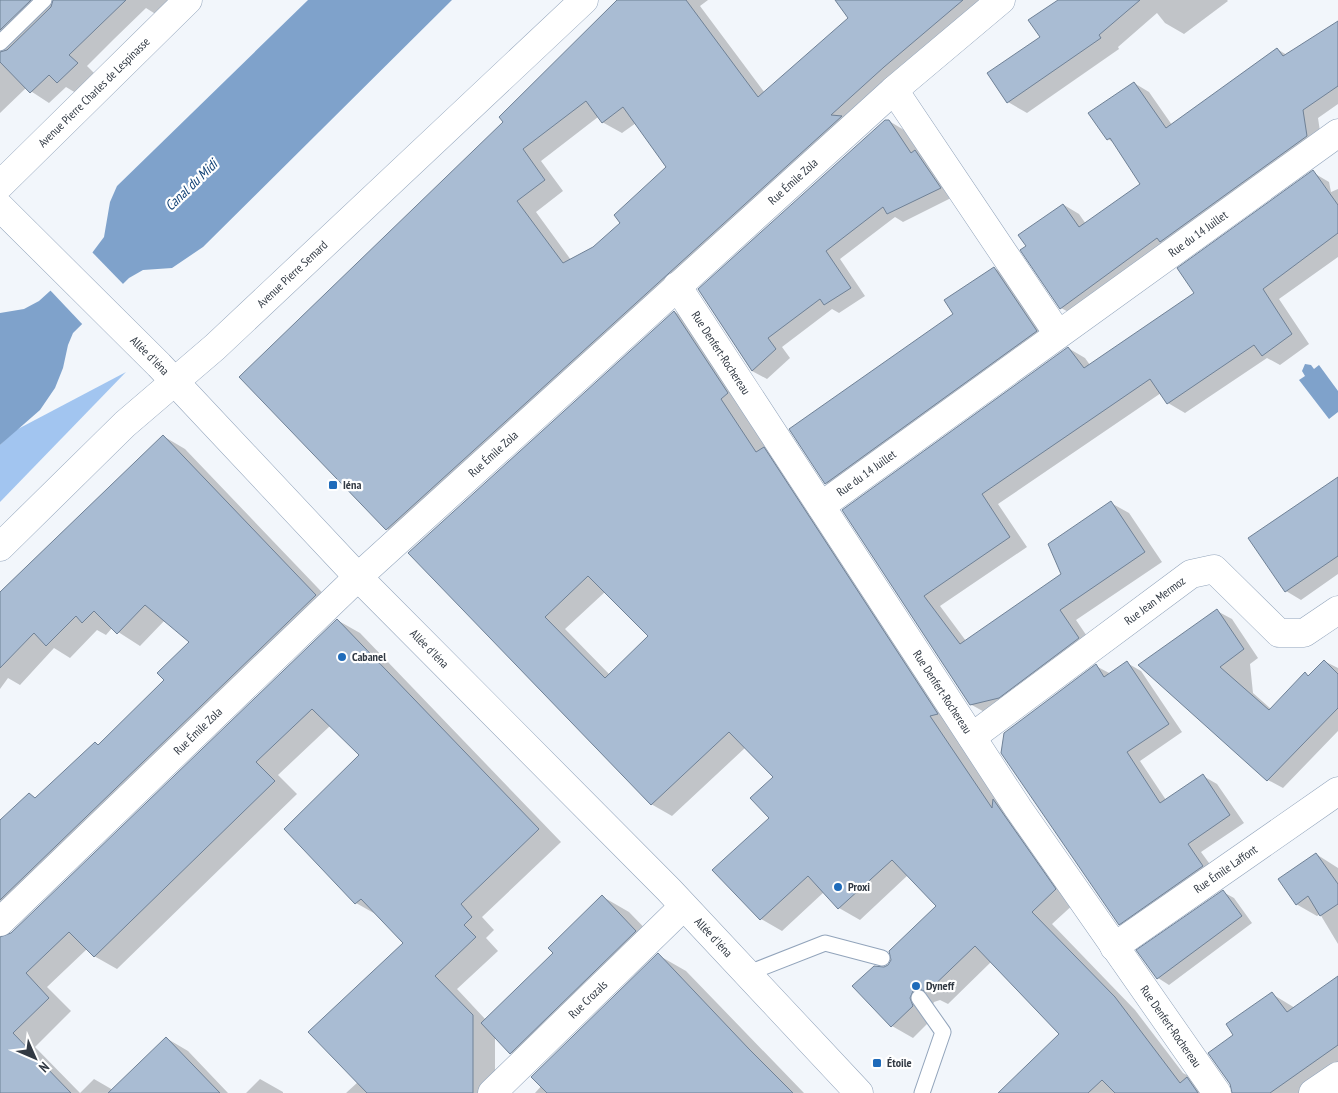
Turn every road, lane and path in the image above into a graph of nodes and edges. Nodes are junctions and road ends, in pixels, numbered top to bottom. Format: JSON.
{"nodes":[{"id":1,"x":44,"y":0,"type":"edge"},
{"id":2,"x":188,"y":0,"type":"edge"},
{"id":3,"x":584,"y":0,"type":"edge"},
{"id":4,"x":1001,"y":0,"type":"edge"},
{"id":5,"x":0,"y":43,"type":"edge"},
{"id":6,"x":894,"y":90,"type":"junction"},
{"id":7,"x":1338,"y":133,"type":"edge"},
{"id":8,"x":0,"y":185,"type":"edge"},
{"id":9,"x":0,"y":207,"type":"edge"},
{"id":10,"x":676,"y":286,"type":"junction"},
{"id":11,"x":1058,"y":334,"type":"junction"},
{"id":12,"x":166,"y":373,"type":"junction"},
{"id":13,"x":821,"y":506,"type":"junction"},
{"id":14,"x":0,"y":547,"type":"edge"},
{"id":15,"x":358,"y":577,"type":"junction"},
{"id":16,"x":1338,"y":610,"type":"edge"},
{"id":17,"x":972,"y":737,"type":"junction"},
{"id":18,"x":1338,"y":791,"type":"edge"},
{"id":19,"x":684,"y":907,"type":"junction"},
{"id":20,"x":0,"y":922,"type":"edge"},
{"id":21,"x":1114,"y":947,"type":"junction"},
{"id":22,"x":882,"y":958,"type":"dead end"},
{"id":23,"x":746,"y":974,"type":"junction"},
{"id":24,"x":919,"y":998,"type":"dead end"},
{"id":25,"x":1338,"y":1076,"type":"edge"},
{"id":26,"x":492,"y":1093,"type":"edge"},
{"id":27,"x":859,"y":1093,"type":"edge"},
{"id":28,"x":922,"y":1093,"type":"edge"},
{"id":29,"x":1217,"y":1093,"type":"edge"},
{"id":30,"x":1313,"y":1093,"type":"edge"}],
"edges":[{"from":1,"to":5,"type":"lane"},
{"from":2,"to":8,"type":"street","name":"Avenue Pierre Charles de Lespinasse"},
{"from":3,"to":12,"type":"street","name":"Avenue Pierre Semard"},
{"from":4,"to":6,"type":"street","name":"Rue Émile Zola"},
{"from":6,"to":10,"type":"street","name":"Rue Émile Zola"},
{"from":6,"to":11,"type":"street"},
{"from":7,"to":11,"type":"street","name":"Rue du 14 Juillet"},
{"from":9,"to":12,"type":"street","name":"Allée d'Iéna"},
{"from":10,"to":13,"type":"street","name":"Rue Denfert-Rochereau"},
{"from":10,"to":15,"type":"street","name":"Rue Émile Zola"},
{"from":11,"to":13,"type":"street","name":"Rue du 14 Juillet"},
{"from":12,"to":14,"type":"street","name":"Avenue Pierre Semard"},
{"from":12,"to":15,"type":"street","name":"Allée d'Iéna"},
{"from":13,"to":17,"type":"street","name":"Rue Denfert-Rochereau"},
{"from":15,"to":19,"type":"street","name":"Allée d'Iéna"},
{"from":15,"to":20,"type":"street","name":"Rue Émile Zola"},
{"from":16,"to":17,"type":"street","name":"Rue Jean Mermoz"},
{"from":17,"to":21,"type":"street","name":"Rue Denfert-Rochereau"},
{"from":18,"to":21,"type":"street","name":"Rue Émile Laffont"},
{"from":19,"to":23,"type":"street","name":"Allée d'Iéna"},
{"from":19,"to":26,"type":"street","name":"Rue Crozals"},
{"from":21,"to":29,"type":"street","name":"Rue Denfert-Rochereau"},
{"from":22,"to":23,"type":"lane"},
{"from":23,"to":27,"type":"street","name":"Allée d'Iéna"},
{"from":24,"to":28,"type":"lane"},
{"from":25,"to":30,"type":"street"}]}
